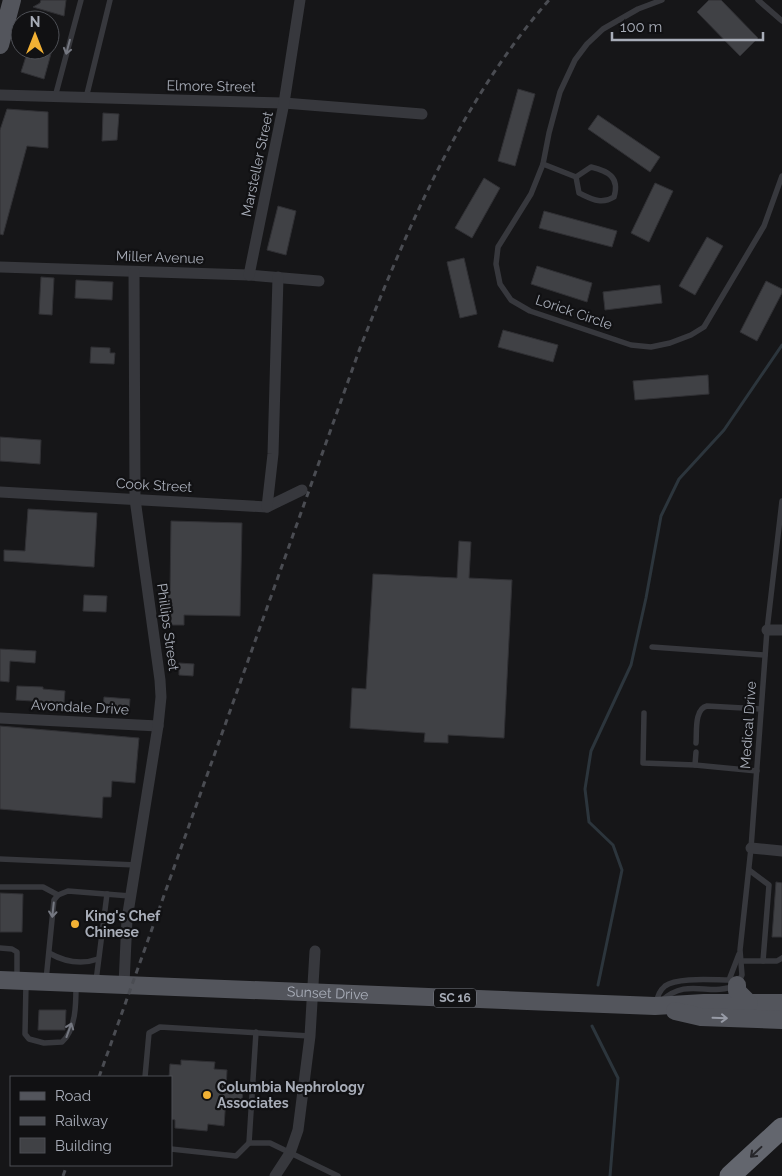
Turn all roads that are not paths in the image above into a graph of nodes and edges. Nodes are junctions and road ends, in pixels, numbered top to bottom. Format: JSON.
{"nodes":[{"id":1,"x":12,"y":0,"type":"edge"},
{"id":2,"x":81,"y":0,"type":"edge"},
{"id":3,"x":110,"y":0,"type":"edge"},
{"id":4,"x":300,"y":0,"type":"edge"},
{"id":5,"x":662,"y":0,"type":"edge"},
{"id":6,"x":758,"y":0,"type":"edge"},
{"id":7,"x":782,"y":21,"type":"edge"},
{"id":8,"x":0,"y":42,"type":"edge"},
{"id":9,"x":0,"y":95,"type":"edge"},
{"id":10,"x":55,"y":97,"type":"junction"},
{"id":11,"x":86,"y":98,"type":"junction"},
{"id":12,"x":284,"y":103,"type":"junction"},
{"id":13,"x":422,"y":114,"type":"dead end"},
{"id":14,"x":543,"y":164,"type":"junction"},
{"id":15,"x":782,"y":176,"type":"edge"},
{"id":16,"x":576,"y":177,"type":"junction"},
{"id":17,"x":0,"y":267,"type":"edge"},
{"id":18,"x":134,"y":272,"type":"junction"},
{"id":19,"x":249,"y":275,"type":"junction"},
{"id":20,"x":278,"y":276,"type":"junction"},
{"id":21,"x":319,"y":281,"type":"dead end"},
{"id":22,"x":302,"y":490,"type":"dead end"},
{"id":23,"x":0,"y":492,"type":"edge"},
{"id":24,"x":135,"y":499,"type":"junction"},
{"id":25,"x":782,"y":501,"type":"edge"},
{"id":26,"x":267,"y":507,"type":"junction"},
{"id":27,"x":767,"y":630,"type":"junction"},
{"id":28,"x":782,"y":630,"type":"edge"},
{"id":29,"x":652,"y":648,"type":"dead end"},
{"id":30,"x":765,"y":655,"type":"junction"},
{"id":31,"x":761,"y":709,"type":"junction"},
{"id":32,"x":644,"y":713,"type":"dead end"},
{"id":33,"x":0,"y":718,"type":"edge"},
{"id":34,"x":158,"y":726,"type":"junction"},
{"id":35,"x":696,"y":743,"type":"dead end"},
{"id":36,"x":696,"y":752,"type":"dead end"},
{"id":37,"x":694,"y":765,"type":"junction"},
{"id":38,"x":757,"y":771,"type":"junction"},
{"id":39,"x":751,"y":848,"type":"junction"},
{"id":40,"x":782,"y":851,"type":"edge"},
{"id":41,"x":0,"y":859,"type":"edge"},
{"id":42,"x":136,"y":865,"type":"junction"},
{"id":43,"x":749,"y":870,"type":"junction"},
{"id":44,"x":0,"y":887,"type":"edge"},
{"id":45,"x":107,"y":894,"type":"junction"},
{"id":46,"x":58,"y":895,"type":"junction"},
{"id":47,"x":130,"y":896,"type":"junction"},
{"id":48,"x":0,"y":948,"type":"edge"},
{"id":49,"x":740,"y":950,"type":"junction"},
{"id":50,"x":315,"y":951,"type":"dead end"},
{"id":51,"x":49,"y":953,"type":"junction"},
{"id":52,"x":782,"y":958,"type":"edge"},
{"id":53,"x":98,"y":959,"type":"junction"},
{"id":54,"x":741,"y":961,"type":"junction"},
{"id":55,"x":764,"y":961,"type":"junction"},
{"id":56,"x":14,"y":981,"type":"edge"},
{"id":57,"x":46,"y":982,"type":"junction"},
{"id":58,"x":76,"y":983,"type":"junction"},
{"id":59,"x":95,"y":983,"type":"junction"},
{"id":60,"x":124,"y":984,"type":"junction"},
{"id":61,"x":737,"y":985,"type":"junction"},
{"id":62,"x":313,"y":992,"type":"junction"},
{"id":63,"x":749,"y":1003,"type":"junction"},
{"id":64,"x":782,"y":1003,"type":"edge"},
{"id":65,"x":655,"y":1006,"type":"junction"},
{"id":66,"x":782,"y":1020,"type":"edge"},
{"id":67,"x":256,"y":1032,"type":"junction"},
{"id":68,"x":310,"y":1036,"type":"junction"},
{"id":69,"x":145,"y":1076,"type":"edge"},
{"id":70,"x":782,"y":1128,"type":"edge"},
{"id":71,"x":249,"y":1143,"type":"junction"},
{"id":72,"x":172,"y":1149,"type":"edge"},
{"id":73,"x":290,"y":1153,"type":"junction"},
{"id":74,"x":275,"y":1176,"type":"edge"},
{"id":75,"x":337,"y":1176,"type":"edge"},
{"id":76,"x":730,"y":1176,"type":"edge"}],
"edges":[{"from":1,"to":8,"type":"main road"},
{"from":2,"to":10,"type":"lane","one_way":true},
{"from":3,"to":11,"type":"lane"},
{"from":4,"to":12,"type":"street","name":"Marsteller Street"},
{"from":5,"to":14,"type":"lane","name":"Lorick Circle"},
{"from":6,"to":7,"type":"lane"},
{"from":9,"to":10,"type":"street","name":"Elmore Street"},
{"from":10,"to":11,"type":"street","name":"Elmore Street"},
{"from":11,"to":12,"type":"street","name":"Elmore Street"},
{"from":12,"to":13,"type":"street","name":"Elmore Street"},
{"from":12,"to":19,"type":"street","name":"Marsteller Street"},
{"from":14,"to":15,"type":"lane","name":"Lorick Circle"},
{"from":14,"to":16,"type":"lane"},
{"from":16,"to":16,"type":"lane"},
{"from":17,"to":18,"type":"street","name":"Miller Avenue"},
{"from":18,"to":19,"type":"street","name":"Miller Avenue"},
{"from":18,"to":24,"type":"street","name":"Phillips Street"},
{"from":19,"to":20,"type":"street","name":"Miller Avenue"},
{"from":20,"to":21,"type":"street","name":"Miller Avenue"},
{"from":20,"to":26,"type":"street"},
{"from":22,"to":26,"type":"street","name":"Cook Street"},
{"from":23,"to":24,"type":"street","name":"Cook Street"},
{"from":24,"to":26,"type":"street","name":"Cook Street"},
{"from":24,"to":34,"type":"street","name":"Phillips Street"},
{"from":25,"to":27,"type":"lane","name":"Medical Drive"},
{"from":27,"to":28,"type":"street"},
{"from":27,"to":30,"type":"lane","name":"Medical Drive"},
{"from":29,"to":30,"type":"lane"},
{"from":30,"to":31,"type":"lane","name":"Medical Drive"},
{"from":31,"to":35,"type":"lane"},
{"from":31,"to":38,"type":"lane","name":"Medical Drive"},
{"from":32,"to":37,"type":"lane"},
{"from":33,"to":34,"type":"street","name":"Avondale Drive"},
{"from":34,"to":42,"type":"street","name":"Phillips Street"},
{"from":36,"to":37,"type":"lane"},
{"from":37,"to":38,"type":"lane"},
{"from":38,"to":39,"type":"lane","name":"Medical Drive"},
{"from":39,"to":40,"type":"street"},
{"from":39,"to":43,"type":"lane","name":"Medical Drive"},
{"from":41,"to":42,"type":"lane"},
{"from":42,"to":47,"type":"street","name":"Phillips Street"},
{"from":43,"to":49,"type":"lane","name":"Medical Drive"},
{"from":43,"to":55,"type":"lane"},
{"from":44,"to":46,"type":"lane"},
{"from":45,"to":46,"type":"lane"},
{"from":45,"to":47,"type":"lane"},
{"from":45,"to":53,"type":"lane"},
{"from":46,"to":51,"type":"lane","one_way":true},
{"from":47,"to":60,"type":"street","name":"Phillips Street"},
{"from":48,"to":56,"type":"lane"},
{"from":49,"to":54,"type":"lane","name":"Medical Drive"},
{"from":49,"to":65,"type":"lane","name":"Medical Drive"},
{"from":50,"to":62,"type":"street"},
{"from":51,"to":53,"type":"lane"},
{"from":51,"to":57,"type":"lane"},
{"from":52,"to":55,"type":"lane"},
{"from":53,"to":59,"type":"lane"},
{"from":54,"to":55,"type":"lane"},
{"from":54,"to":61,"type":"lane","name":"Medical Drive"},
{"from":56,"to":57,"type":"main road","name":"Sunset Drive","number":"SC 16"},
{"from":56,"to":58,"type":"lane","one_way":true},
{"from":57,"to":58,"type":"main road","name":"Sunset Drive","number":"SC 16"},
{"from":58,"to":59,"type":"main road","name":"Sunset Drive","number":"SC 16"},
{"from":59,"to":60,"type":"main road","name":"Sunset Drive","number":"SC 16"},
{"from":60,"to":62,"type":"main road","name":"Sunset Drive","number":"SC 16"},
{"from":61,"to":63,"type":"main road"},
{"from":61,"to":65,"type":"lane"},
{"from":62,"to":65,"type":"main road","name":"Sunset Drive","number":"SC 16"},
{"from":62,"to":68,"type":"street"},
{"from":63,"to":64,"type":"main road","name":"Sunset Drive","number":"SC 16"},
{"from":63,"to":65,"type":"main road","name":"Sunset Drive","number":"SC 16"},
{"from":65,"to":66,"type":"main road","name":"Sunset Drive","number":"SC 16","one_way":true},
{"from":67,"to":68,"type":"lane"},
{"from":67,"to":69,"type":"lane"},
{"from":67,"to":71,"type":"lane"},
{"from":68,"to":73,"type":"street"},
{"from":70,"to":76,"type":"highway","one_way":true},
{"from":71,"to":72,"type":"lane"},
{"from":71,"to":73,"type":"lane"},
{"from":73,"to":74,"type":"street"},
{"from":73,"to":75,"type":"lane"}]}
